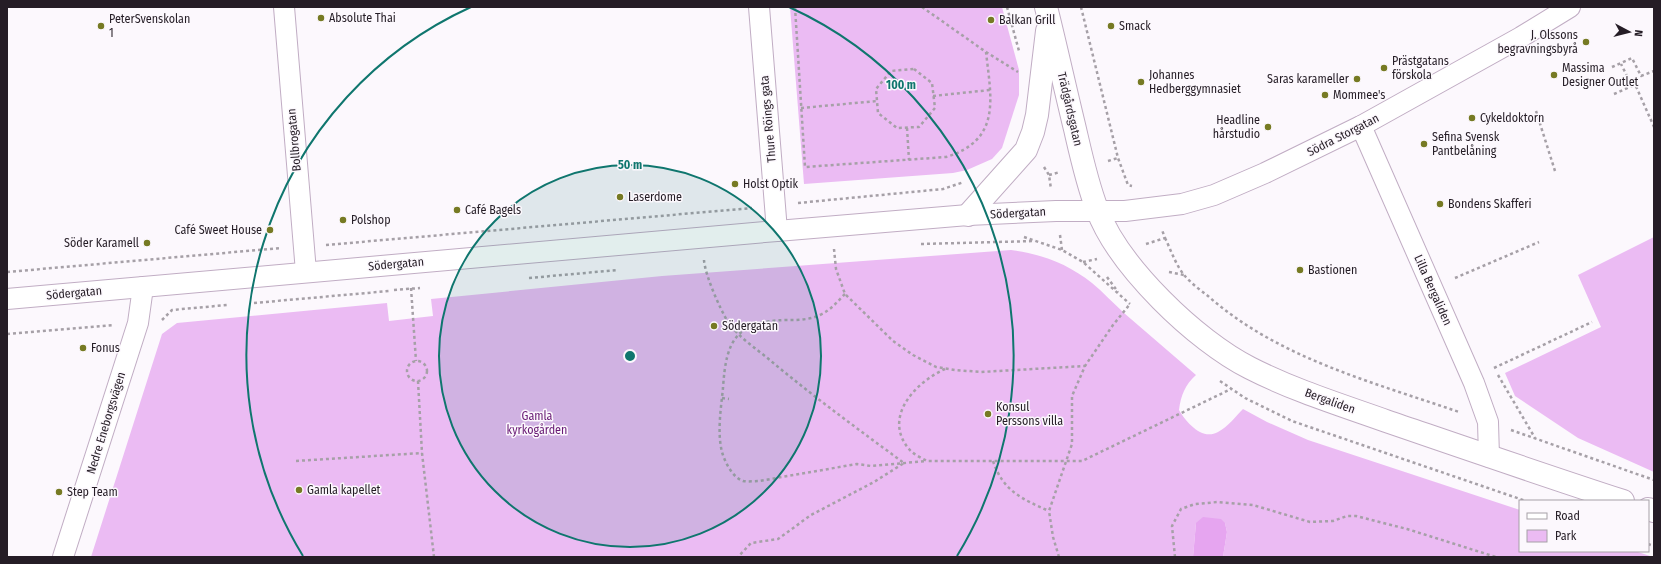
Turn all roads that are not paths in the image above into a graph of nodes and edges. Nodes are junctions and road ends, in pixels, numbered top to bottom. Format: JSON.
{"nodes":[{"id":1,"x":284,"y":7,"type":"edge"},
{"id":2,"x":759,"y":7,"type":"edge"},
{"id":3,"x":1570,"y":7,"type":"edge"},
{"id":4,"x":1047,"y":12,"type":"edge"},
{"id":5,"x":1543,"y":14,"type":"edge"},
{"id":6,"x":1362,"y":126,"type":"junction"},
{"id":7,"x":1097,"y":210,"type":"junction"},
{"id":8,"x":968,"y":215,"type":"junction"},
{"id":9,"x":777,"y":231,"type":"junction"},
{"id":10,"x":306,"y":272,"type":"junction"},
{"id":11,"x":143,"y":287,"type":"junction"},
{"id":12,"x":7,"y":299,"type":"edge"},
{"id":13,"x":1489,"y":457,"type":"junction"},
{"id":14,"x":1620,"y":500,"type":"edge"},
{"id":15,"x":64,"y":557,"type":"edge"}],
"edges":[{"from":1,"to":10,"type":"street","name":"Bollbrogatan"},
{"from":2,"to":9,"type":"street","name":"Thure Röings gata"},
{"from":3,"to":5,"type":"street","name":"Södra Storgatan"},
{"from":4,"to":7,"type":"street","name":"Trädgårdsgatan"},
{"from":4,"to":8,"type":"street"},
{"from":5,"to":6,"type":"street","name":"Södra Storgatan"},
{"from":6,"to":7,"type":"street","name":"Södra Storgatan"},
{"from":6,"to":13,"type":"street","name":"Lilla Bergaliden"},
{"from":7,"to":8,"type":"street","name":"Södergatan"},
{"from":7,"to":13,"type":"street","name":"Bergaliden"},
{"from":8,"to":9,"type":"street","name":"Södergatan"},
{"from":9,"to":10,"type":"street","name":"Södergatan"},
{"from":10,"to":11,"type":"street","name":"Södergatan"},
{"from":11,"to":12,"type":"street","name":"Södergatan"},
{"from":11,"to":15,"type":"street","name":"Nedre Eneborgsvägen"},
{"from":13,"to":14,"type":"street","name":"Bergaliden"}]}
